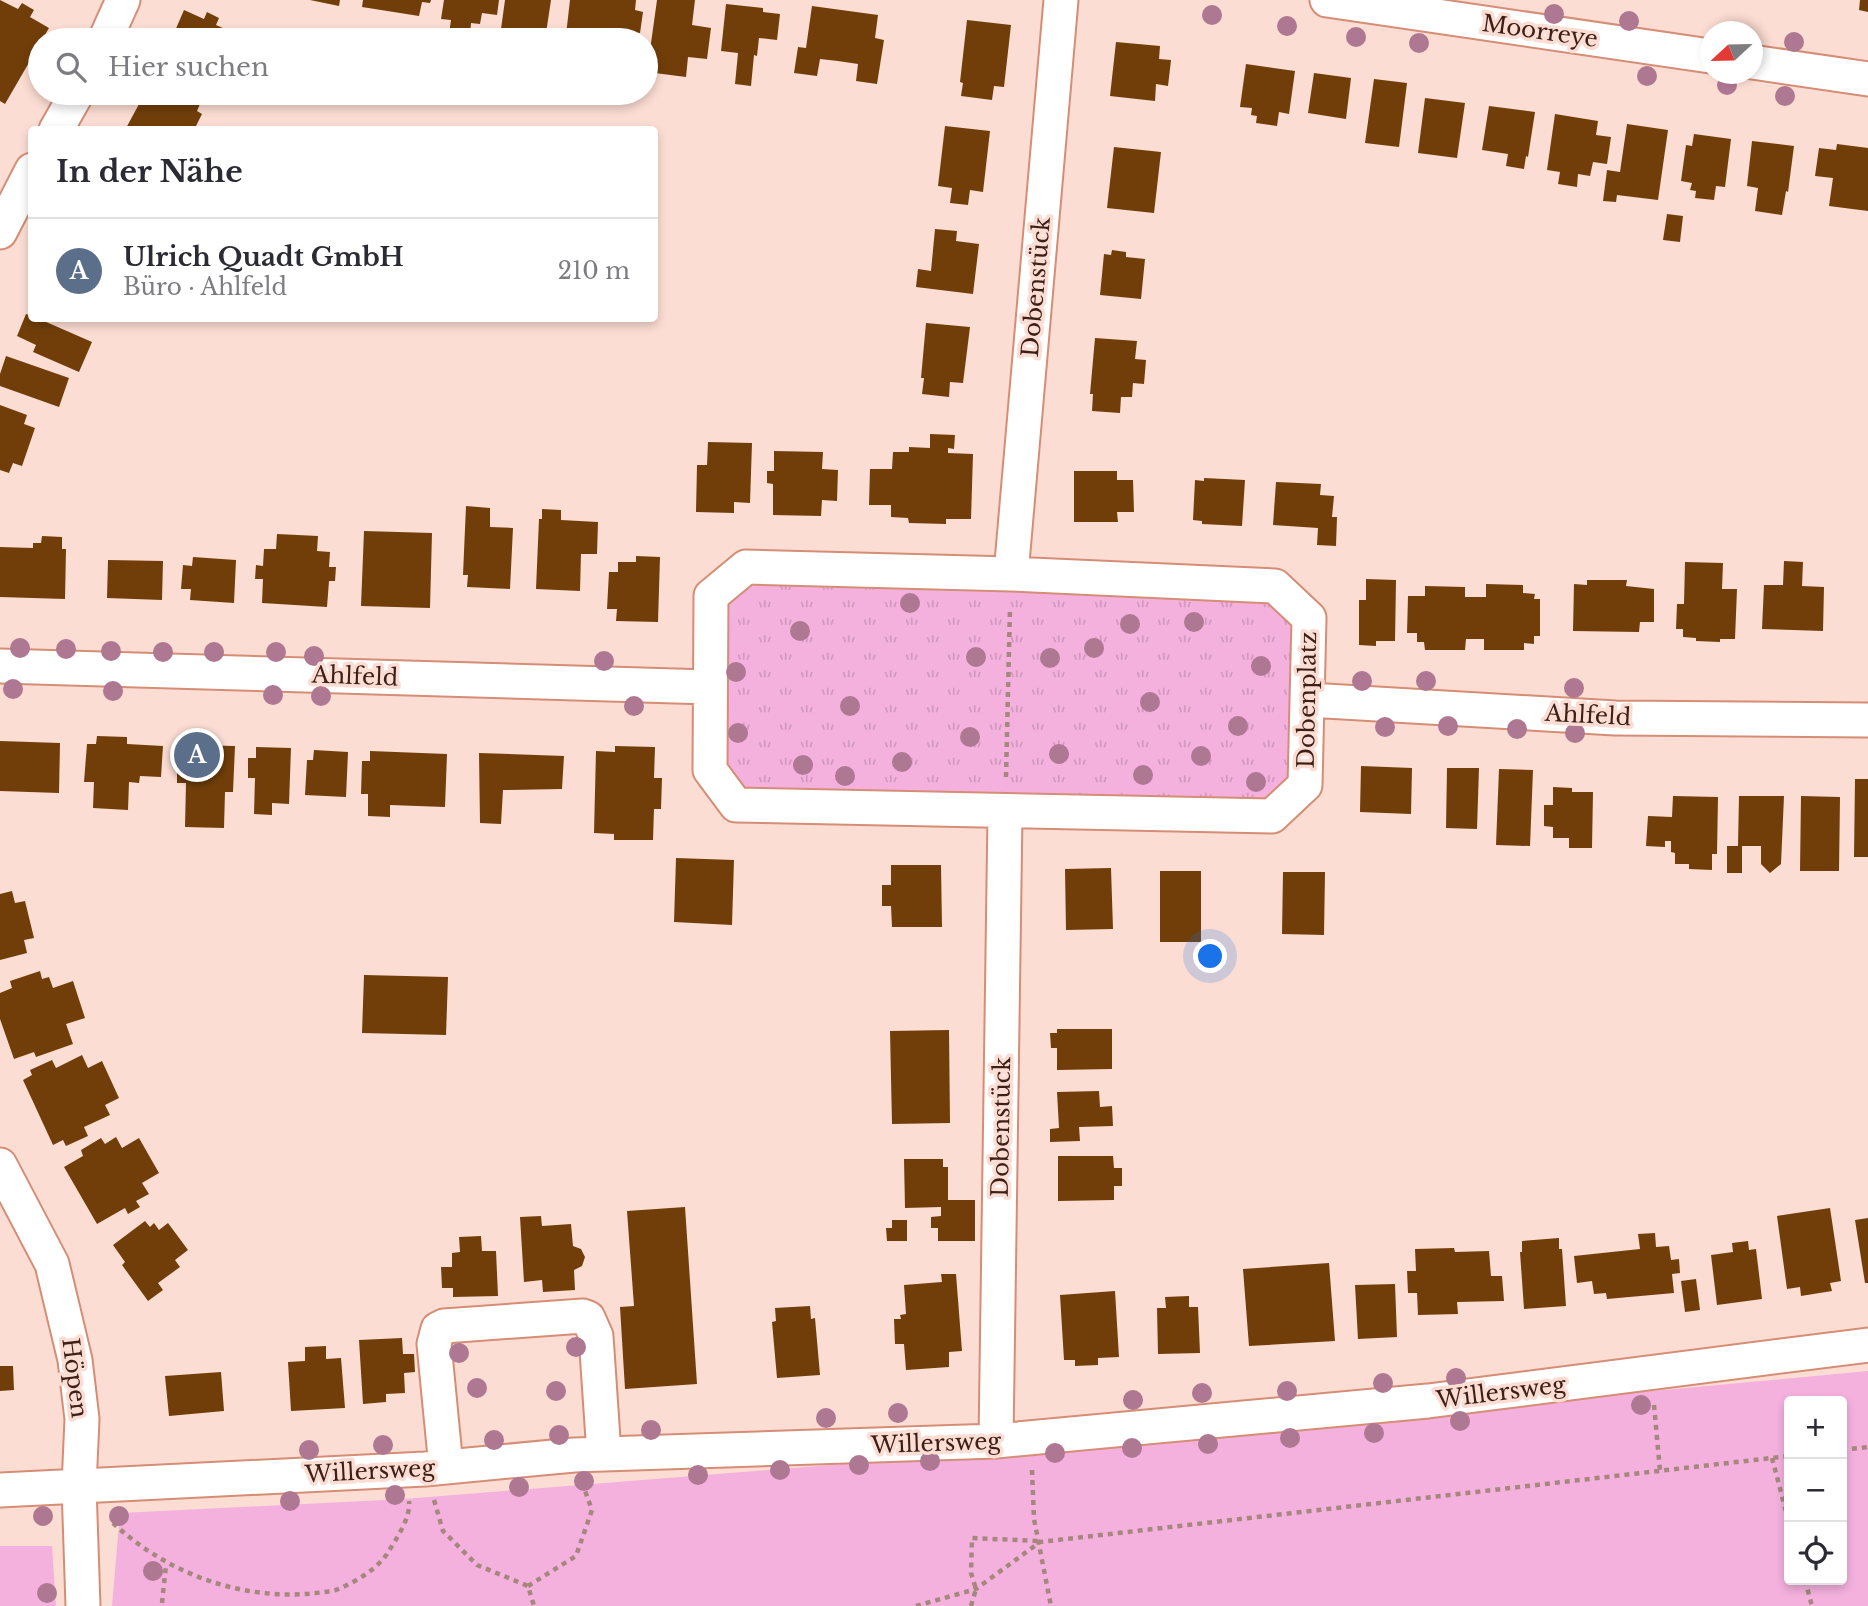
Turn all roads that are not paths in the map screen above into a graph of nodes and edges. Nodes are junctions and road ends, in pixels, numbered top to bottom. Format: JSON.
{"nodes":[{"id":1,"x":123,"y":0,"type":"edge"},
{"id":2,"x":1061,"y":0,"type":"edge"},
{"id":3,"x":1327,"y":0,"type":"edge"},
{"id":4,"x":110,"y":28,"type":"edge"},
{"id":5,"x":1700,"y":55,"type":"edge"},
{"id":6,"x":1763,"y":64,"type":"edge"},
{"id":7,"x":1868,"y":79,"type":"edge"},
{"id":8,"x":70,"y":105,"type":"edge"},
{"id":9,"x":58,"y":126,"type":"edge"},
{"id":10,"x":28,"y":178,"type":"edge"},
{"id":11,"x":0,"y":232,"type":"edge"},
{"id":12,"x":1011,"y":573,"type":"junction"},
{"id":13,"x":0,"y":666,"type":"edge"},
{"id":14,"x":709,"y":687,"type":"junction"},
{"id":15,"x":1309,"y":700,"type":"junction"},
{"id":16,"x":1868,"y":720,"type":"edge"},
{"id":17,"x":1005,"y":813,"type":"junction"},
{"id":18,"x":0,"y":1165,"type":"edge"},
{"id":19,"x":1868,"y":1345,"type":"edge"},
{"id":20,"x":996,"y":1441,"type":"junction"},
{"id":21,"x":589,"y":1455,"type":"junction"},
{"id":22,"x":426,"y":1468,"type":"junction"},
{"id":23,"x":79,"y":1489,"type":"junction"},
{"id":24,"x":0,"y":1490,"type":"edge"},
{"id":25,"x":83,"y":1606,"type":"edge"}],
"edges":[{"from":1,"to":4,"type":"street"},
{"from":2,"to":12,"type":"street","name":"Dobenstück"},
{"from":3,"to":5,"type":"street","name":"Moorreye"},
{"from":6,"to":7,"type":"street"},
{"from":8,"to":9,"type":"street"},
{"from":10,"to":11,"type":"street"},
{"from":12,"to":14,"type":"street","name":"Dobenplatz"},
{"from":12,"to":15,"type":"street","name":"Dobenplatz"},
{"from":13,"to":14,"type":"street","name":"Ahlfeld"},
{"from":14,"to":17,"type":"street","name":"Dobenplatz"},
{"from":15,"to":16,"type":"street","name":"Ahlfeld"},
{"from":15,"to":17,"type":"street","name":"Dobenplatz"},
{"from":17,"to":20,"type":"street","name":"Dobenstück"},
{"from":18,"to":23,"type":"street","name":"Höpen"},
{"from":19,"to":20,"type":"street","name":"Willersweg"},
{"from":20,"to":21,"type":"street","name":"Willersweg"},
{"from":21,"to":22,"type":"street","name":"Willersweg"},
{"from":21,"to":22,"type":"street"},
{"from":22,"to":23,"type":"street","name":"Willersweg"},
{"from":23,"to":24,"type":"street","name":"Willersweg"},
{"from":23,"to":25,"type":"street","name":"Höpen"}]}
